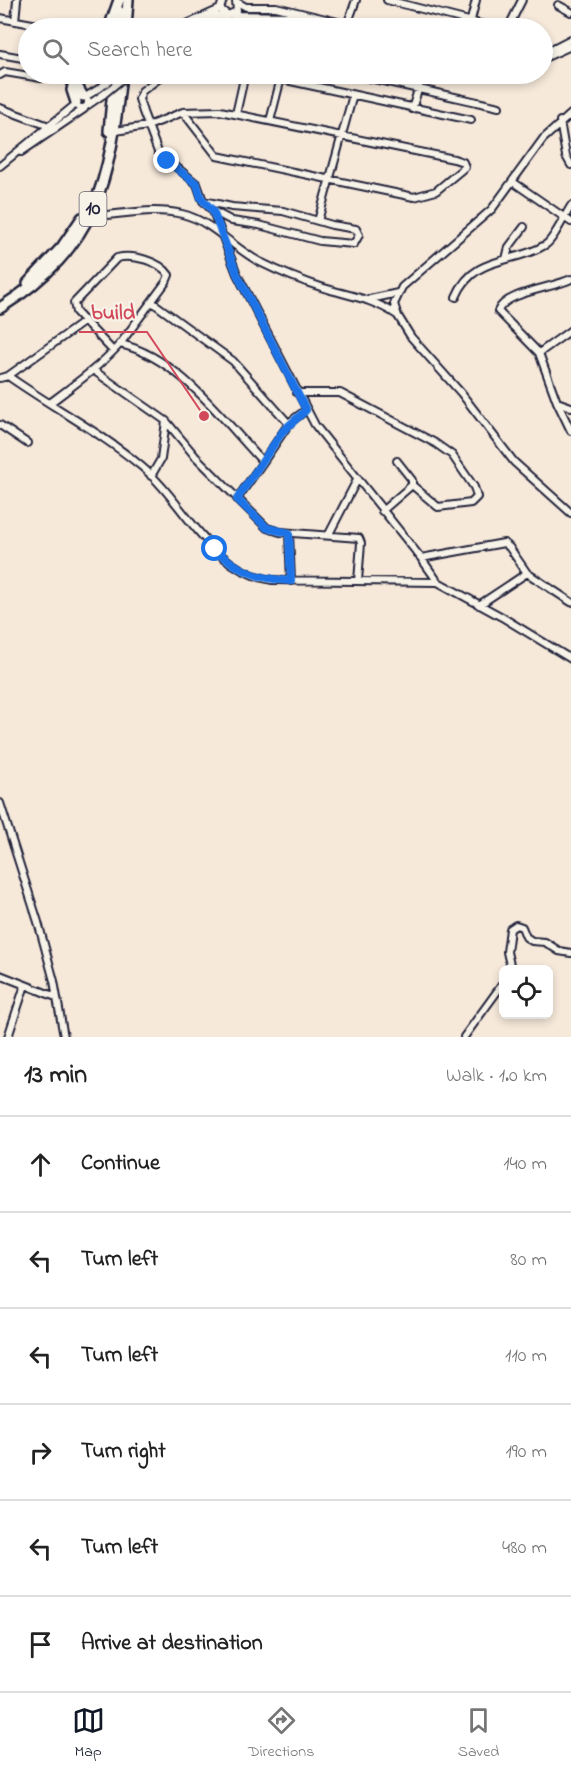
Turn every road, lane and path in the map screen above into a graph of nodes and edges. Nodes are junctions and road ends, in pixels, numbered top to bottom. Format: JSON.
{"nodes":[{"id":1,"x":17,"y":0,"type":"edge"},
{"id":2,"x":119,"y":0,"type":"edge"},
{"id":3,"x":128,"y":0,"type":"edge"},
{"id":4,"x":223,"y":0,"type":"edge"},
{"id":5,"x":387,"y":0,"type":"edge"},
{"id":6,"x":476,"y":0,"type":"edge"},
{"id":7,"x":522,"y":0,"type":"edge"},
{"id":8,"x":236,"y":1,"type":"edge"},
{"id":9,"x":356,"y":1,"type":"edge"},
{"id":10,"x":558,"y":5,"type":"dead end"},
{"id":11,"x":220,"y":9,"type":"junction"},
{"id":12,"x":571,"y":12,"type":"edge"},
{"id":13,"x":229,"y":15,"type":"junction"},
{"id":14,"x":290,"y":16,"type":"junction"},
{"id":15,"x":0,"y":18,"type":"edge"},
{"id":16,"x":113,"y":18,"type":"edge"},
{"id":17,"x":119,"y":18,"type":"edge"},
{"id":18,"x":127,"y":18,"type":"edge"},
{"id":19,"x":200,"y":18,"type":"edge"},
{"id":20,"x":212,"y":18,"type":"edge"},
{"id":21,"x":264,"y":18,"type":"edge"},
{"id":22,"x":296,"y":18,"type":"edge"},
{"id":23,"x":300,"y":18,"type":"edge"},
{"id":24,"x":351,"y":18,"type":"edge"},
{"id":25,"x":463,"y":18,"type":"edge"},
{"id":26,"x":472,"y":18,"type":"edge"},
{"id":27,"x":513,"y":18,"type":"edge"},
{"id":28,"x":15,"y":21,"type":"junction"},
{"id":29,"x":18,"y":22,"type":"edge"},
{"id":30,"x":571,"y":39,"type":"edge"},
{"id":31,"x":571,"y":46,"type":"edge"},
{"id":32,"x":553,"y":49,"type":"edge"},
{"id":33,"x":0,"y":54,"type":"edge"},
{"id":34,"x":553,"y":54,"type":"edge"},
{"id":35,"x":18,"y":57,"type":"edge"},
{"id":36,"x":18,"y":74,"type":"edge"},
{"id":37,"x":0,"y":75,"type":"edge"},
{"id":38,"x":74,"y":84,"type":"edge"},
{"id":39,"x":110,"y":84,"type":"edge"},
{"id":40,"x":110,"y":84,"type":"edge"},
{"id":41,"x":120,"y":84,"type":"edge"},
{"id":42,"x":121,"y":84,"type":"edge"},
{"id":43,"x":149,"y":84,"type":"edge"},
{"id":44,"x":243,"y":84,"type":"edge"},
{"id":45,"x":279,"y":84,"type":"edge"},
{"id":46,"x":315,"y":84,"type":"edge"},
{"id":47,"x":393,"y":84,"type":"edge"},
{"id":48,"x":420,"y":84,"type":"edge"},
{"id":49,"x":418,"y":90,"type":"junction"},
{"id":50,"x":102,"y":91,"type":"junction"},
{"id":51,"x":353,"y":95,"type":"junction"},
{"id":52,"x":82,"y":102,"type":"junction"},
{"id":53,"x":499,"y":107,"type":"dead end"},
{"id":54,"x":0,"y":108,"type":"edge"},
{"id":55,"x":412,"y":109,"type":"junction"},
{"id":56,"x":183,"y":112,"type":"junction"},
{"id":57,"x":236,"y":114,"type":"junction"},
{"id":58,"x":571,"y":114,"type":"edge"},
{"id":59,"x":471,"y":120,"type":"dead end"},
{"id":60,"x":270,"y":121,"type":"junction"},
{"id":61,"x":560,"y":121,"type":"junction"},
{"id":62,"x":49,"y":126,"type":"junction"},
{"id":63,"x":147,"y":126,"type":"junction"},
{"id":64,"x":115,"y":131,"type":"junction"},
{"id":65,"x":343,"y":136,"type":"junction"},
{"id":66,"x":17,"y":153,"type":"junction"},
{"id":67,"x":571,"y":165,"type":"edge"},
{"id":68,"x":0,"y":166,"type":"edge"},
{"id":69,"x":331,"y":182,"type":"junction"},
{"id":70,"x":513,"y":182,"type":"junction"},
{"id":71,"x":203,"y":201,"type":"junction"},
{"id":72,"x":571,"y":207,"type":"edge"},
{"id":73,"x":213,"y":211,"type":"junction"},
{"id":74,"x":90,"y":217,"type":"junction"},
{"id":75,"x":564,"y":218,"type":"junction"},
{"id":76,"x":318,"y":221,"type":"junction"},
{"id":77,"x":571,"y":222,"type":"edge"},
{"id":78,"x":524,"y":227,"type":"dead end"},
{"id":79,"x":222,"y":236,"type":"junction"},
{"id":80,"x":506,"y":258,"type":"junction"},
{"id":81,"x":571,"y":279,"type":"edge"},
{"id":82,"x":398,"y":293,"type":"junction"},
{"id":83,"x":456,"y":297,"type":"dead end"},
{"id":84,"x":367,"y":299,"type":"junction"},
{"id":85,"x":0,"y":302,"type":"edge"},
{"id":86,"x":152,"y":302,"type":"junction"},
{"id":87,"x":0,"y":308,"type":"edge"},
{"id":88,"x":398,"y":316,"type":"junction"},
{"id":89,"x":85,"y":321,"type":"junction"},
{"id":90,"x":571,"y":330,"type":"edge"},
{"id":91,"x":120,"y":344,"type":"junction"},
{"id":92,"x":113,"y":351,"type":"junction"},
{"id":93,"x":538,"y":353,"type":"junction"},
{"id":94,"x":93,"y":370,"type":"junction"},
{"id":95,"x":8,"y":376,"type":"junction"},
{"id":96,"x":0,"y":378,"type":"edge"},
{"id":97,"x":297,"y":393,"type":"junction"},
{"id":98,"x":557,"y":402,"type":"junction"},
{"id":99,"x":50,"y":403,"type":"junction"},
{"id":100,"x":571,"y":407,"type":"edge"},
{"id":101,"x":306,"y":410,"type":"junction"},
{"id":102,"x":166,"y":421,"type":"junction"},
{"id":103,"x":289,"y":424,"type":"junction"},
{"id":104,"x":0,"y":425,"type":"edge"},
{"id":105,"x":571,"y":431,"type":"edge"},
{"id":106,"x":27,"y":443,"type":"dead end"},
{"id":107,"x":396,"y":461,"type":"dead end"},
{"id":108,"x":263,"y":462,"type":"junction"},
{"id":109,"x":151,"y":476,"type":"junction"},
{"id":110,"x":357,"y":480,"type":"junction"},
{"id":111,"x":412,"y":485,"type":"junction"},
{"id":112,"x":237,"y":499,"type":"junction"},
{"id":113,"x":382,"y":511,"type":"junction"},
{"id":114,"x":571,"y":513,"type":"edge"},
{"id":115,"x":289,"y":533,"type":"junction"},
{"id":116,"x":329,"y":534,"type":"junction"},
{"id":117,"x":421,"y":558,"type":"junction"},
{"id":118,"x":527,"y":573,"type":"junction"},
{"id":119,"x":291,"y":581,"type":"junction"},
{"id":120,"x":358,"y":581,"type":"junction"},
{"id":121,"x":438,"y":582,"type":"junction"},
{"id":122,"x":571,"y":602,"type":"edge"},
{"id":123,"x":479,"y":605,"type":"junction"},
{"id":124,"x":571,"y":659,"type":"edge"},
{"id":125,"x":0,"y":803,"type":"edge"},
{"id":126,"x":571,"y":953,"type":"edge"},
{"id":127,"x":510,"y":965,"type":"edge"},
{"id":128,"x":0,"y":975,"type":"edge"},
{"id":129,"x":25,"y":985,"type":"junction"},
{"id":130,"x":499,"y":989,"type":"edge"},
{"id":131,"x":57,"y":997,"type":"junction"},
{"id":132,"x":8,"y":1037,"type":"edge"},
{"id":133,"x":64,"y":1037,"type":"edge"},
{"id":134,"x":464,"y":1037,"type":"edge"}],
"edges":[{"from":1,"to":28,"type":"street"},
{"from":2,"to":16,"type":"highway"},
{"from":2,"to":17,"type":"highway"},
{"from":3,"to":18,"type":"highway"},
{"from":4,"to":11,"type":"street"},
{"from":5,"to":25,"type":"street"},
{"from":6,"to":26,"type":"street"},
{"from":7,"to":27,"type":"street"},
{"from":8,"to":13,"type":"street"},
{"from":8,"to":23,"type":"street"},
{"from":9,"to":24,"type":"street"},
{"from":10,"to":12,"type":"street"},
{"from":11,"to":13,"type":"street"},
{"from":11,"to":19,"type":"street"},
{"from":13,"to":14,"type":"street"},
{"from":13,"to":20,"type":"street"},
{"from":14,"to":21,"type":"street"},
{"from":14,"to":22,"type":"street"},
{"from":15,"to":28,"type":"street"},
{"from":28,"to":29,"type":"street"},
{"from":30,"to":32,"type":"street"},
{"from":31,"to":34,"type":"street"},
{"from":33,"to":35,"type":"street"},
{"from":36,"to":37,"type":"street"},
{"from":38,"to":52,"type":"highway"},
{"from":39,"to":50,"type":"street","bridge":true},
{"from":40,"to":50,"type":"street","bridge":true},
{"from":41,"to":85,"type":"highway","number":"10"},
{"from":42,"to":64,"type":"highway","number":"10"},
{"from":43,"to":63,"type":"street"},
{"from":44,"to":57,"type":"street"},
{"from":45,"to":60,"type":"street"},
{"from":46,"to":51,"type":"street"},
{"from":47,"to":49,"type":"street"},
{"from":48,"to":49,"type":"street"},
{"from":49,"to":53,"type":"street"},
{"from":49,"to":55,"type":"street"},
{"from":50,"to":52,"type":"street"},
{"from":51,"to":55,"type":"street"},
{"from":51,"to":65,"type":"street"},
{"from":52,"to":62,"type":"street"},
{"from":52,"to":66,"type":"street"},
{"from":54,"to":62,"type":"street"},
{"from":55,"to":59,"type":"street"},
{"from":56,"to":57,"type":"street"},
{"from":56,"to":63,"type":"street"},
{"from":56,"to":69,"type":"street"},
{"from":57,"to":60,"type":"street"},
{"from":58,"to":61,"type":"street"},
{"from":60,"to":65,"type":"street"},
{"from":61,"to":67,"type":"street"},
{"from":61,"to":70,"type":"street"},
{"from":62,"to":66,"type":"street"},
{"from":63,"to":64,"type":"street"},
{"from":63,"to":71,"type":"street"},
{"from":64,"to":74,"type":"highway","number":"10"},
{"from":65,"to":69,"type":"street"},
{"from":65,"to":69,"type":"street"},
{"from":66,"to":68,"type":"street"},
{"from":69,"to":76,"type":"street"},
{"from":70,"to":75,"type":"street"},
{"from":70,"to":82,"type":"street"},
{"from":71,"to":73,"type":"street"},
{"from":71,"to":76,"type":"street"},
{"from":72,"to":75,"type":"street"},
{"from":73,"to":76,"type":"street"},
{"from":73,"to":79,"type":"street"},
{"from":74,"to":79,"type":"street"},
{"from":74,"to":87,"type":"highway","number":"10"},
{"from":75,"to":77,"type":"street"},
{"from":75,"to":80,"type":"street"},
{"from":78,"to":80,"type":"street"},
{"from":79,"to":84,"type":"street"},
{"from":79,"to":97,"type":"street"},
{"from":80,"to":83,"type":"street"},
{"from":81,"to":93,"type":"street"},
{"from":82,"to":84,"type":"street"},
{"from":82,"to":88,"type":"street"},
{"from":84,"to":88,"type":"street"},
{"from":86,"to":89,"type":"street"},
{"from":86,"to":91,"type":"street"},
{"from":86,"to":103,"type":"street"},
{"from":88,"to":114,"type":"street"},
{"from":89,"to":92,"type":"street"},
{"from":89,"to":95,"type":"street"},
{"from":90,"to":93,"type":"street"},
{"from":91,"to":92,"type":"street"},
{"from":91,"to":108,"type":"street"},
{"from":92,"to":94,"type":"street"},
{"from":93,"to":98,"type":"street"},
{"from":94,"to":99,"type":"street"},
{"from":94,"to":102,"type":"street"},
{"from":95,"to":96,"type":"street"},
{"from":95,"to":99,"type":"street"},
{"from":97,"to":101,"type":"street"},
{"from":97,"to":111,"type":"street"},
{"from":98,"to":100,"type":"street"},
{"from":98,"to":105,"type":"street"},
{"from":99,"to":109,"type":"street"},
{"from":101,"to":103,"type":"street"},
{"from":101,"to":110,"type":"street"},
{"from":102,"to":109,"type":"street"},
{"from":102,"to":112,"type":"street"},
{"from":103,"to":108,"type":"street"},
{"from":104,"to":106,"type":"street"},
{"from":107,"to":111,"type":"street"},
{"from":108,"to":112,"type":"street"},
{"from":109,"to":119,"type":"street"},
{"from":110,"to":113,"type":"street"},
{"from":110,"to":116,"type":"street"},
{"from":111,"to":113,"type":"street"},
{"from":112,"to":115,"type":"street"},
{"from":113,"to":117,"type":"street"},
{"from":115,"to":116,"type":"street"},
{"from":115,"to":119,"type":"street"},
{"from":116,"to":120,"type":"street"},
{"from":117,"to":118,"type":"street"},
{"from":117,"to":121,"type":"street"},
{"from":118,"to":122,"type":"street"},
{"from":118,"to":123,"type":"street"},
{"from":119,"to":120,"type":"street"},
{"from":120,"to":121,"type":"street"},
{"from":121,"to":123,"type":"street"},
{"from":123,"to":124,"type":"street"},
{"from":125,"to":131,"type":"street"},
{"from":126,"to":127,"type":"street"},
{"from":128,"to":129,"type":"street"},
{"from":129,"to":131,"type":"street"},
{"from":129,"to":132,"type":"street"},
{"from":130,"to":134,"type":"street"},
{"from":131,"to":133,"type":"street"}]}
